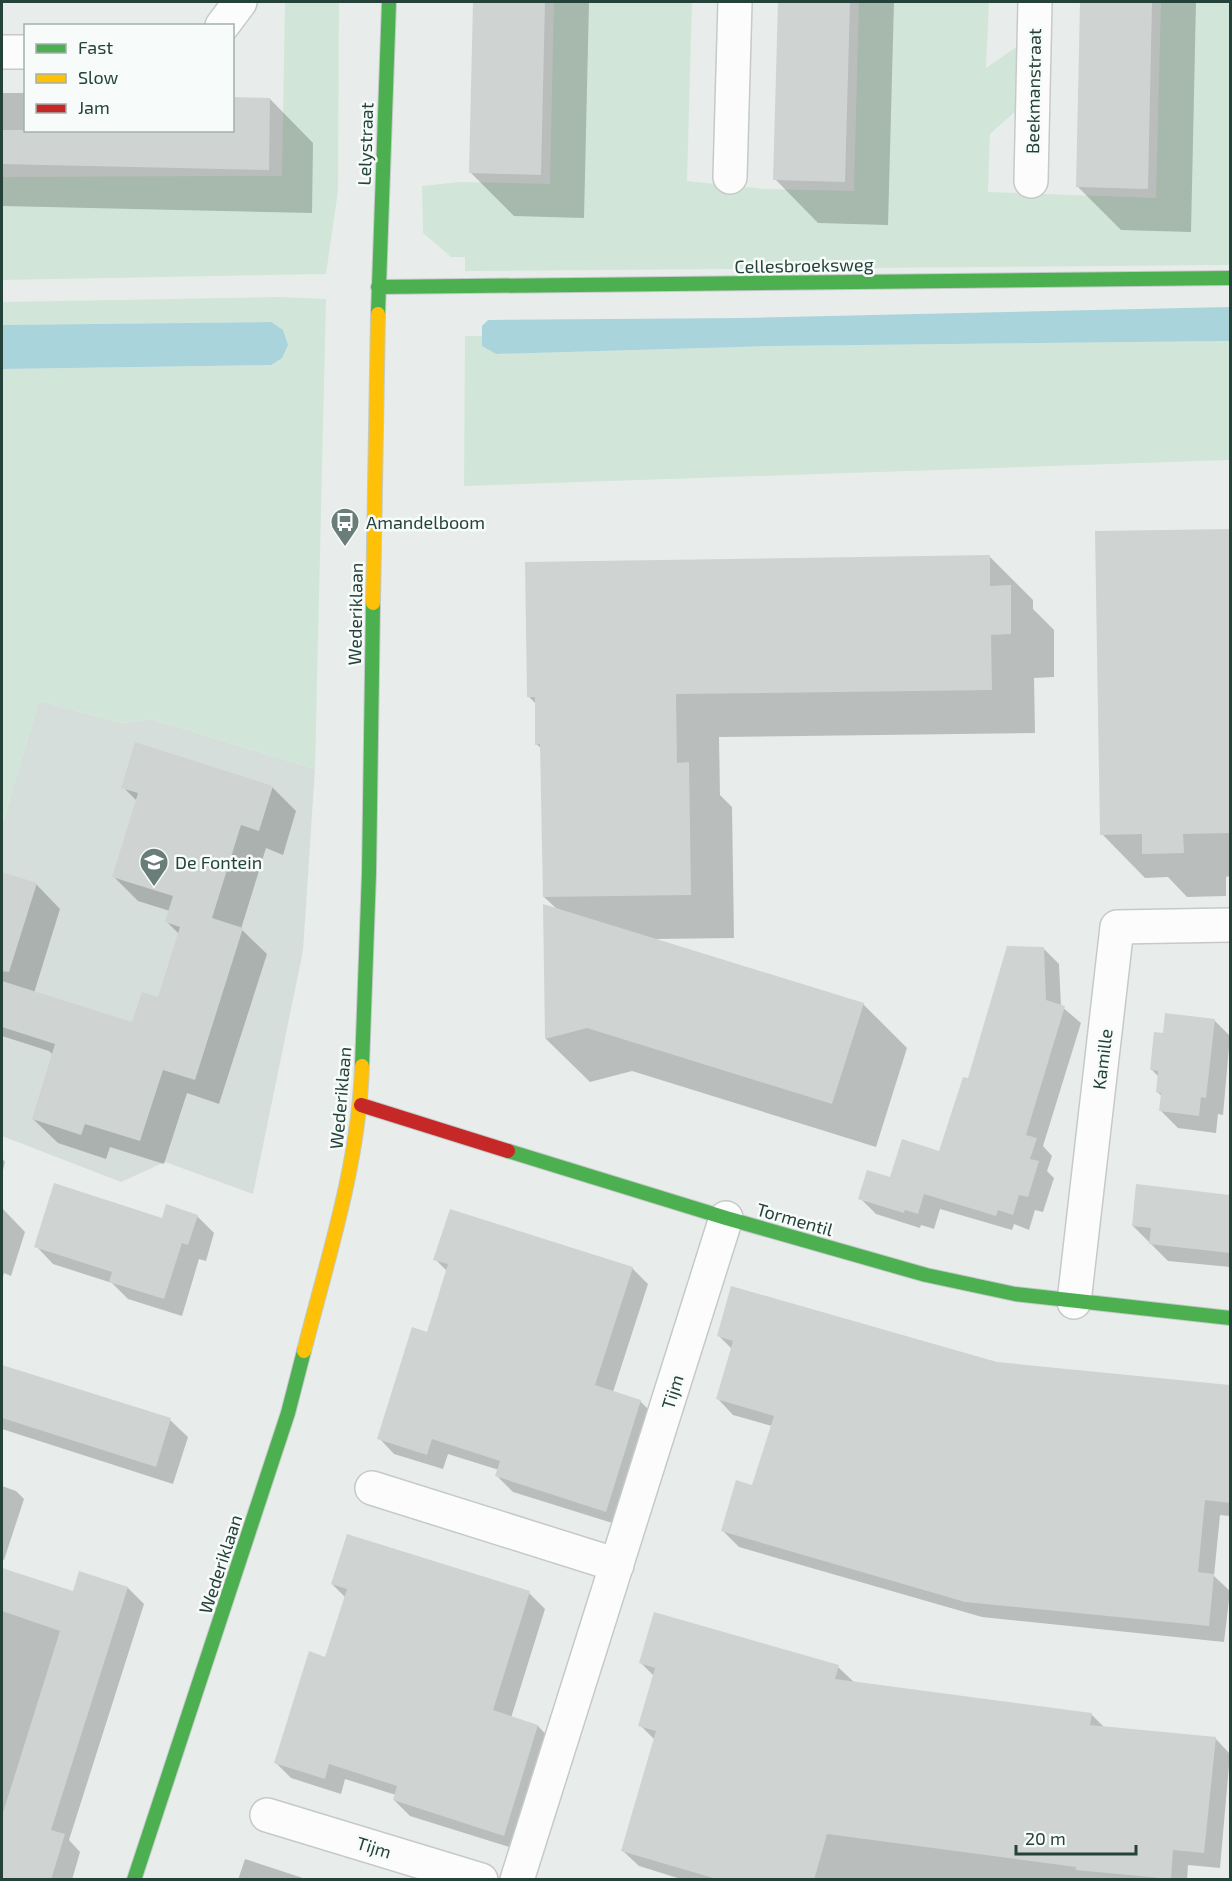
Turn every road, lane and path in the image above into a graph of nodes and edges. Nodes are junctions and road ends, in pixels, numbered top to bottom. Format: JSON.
{"nodes":[{"id":1,"x":240,"y":2,"type":"edge"},
{"id":2,"x":389,"y":2,"type":"edge"},
{"id":3,"x":735,"y":2,"type":"edge"},
{"id":4,"x":1035,"y":2,"type":"edge"},
{"id":5,"x":224,"y":24,"type":"edge"},
{"id":6,"x":2,"y":52,"type":"edge"},
{"id":7,"x":24,"y":52,"type":"edge"},
{"id":8,"x":730,"y":177,"type":"dead end"},
{"id":9,"x":1031,"y":181,"type":"dead end"},
{"id":10,"x":1230,"y":278,"type":"edge"},
{"id":11,"x":378,"y":288,"type":"junction"},
{"id":12,"x":1230,"y":925,"type":"edge"},
{"id":13,"x":361,"y":1105,"type":"junction"},
{"id":14,"x":726,"y":1218,"type":"junction"},
{"id":15,"x":1074,"y":1302,"type":"junction"},
{"id":16,"x":1230,"y":1318,"type":"edge"},
{"id":17,"x":372,"y":1488,"type":"dead end"},
{"id":18,"x":617,"y":1565,"type":"junction"},
{"id":19,"x":267,"y":1815,"type":"dead end"},
{"id":20,"x":134,"y":1880,"type":"edge"},
{"id":21,"x":481,"y":1880,"type":"edge"},
{"id":22,"x":517,"y":1880,"type":"edge"}],
"edges":[{"from":1,"to":5,"type":"street"},
{"from":2,"to":11,"type":"street","name":"Lelystraat"},
{"from":3,"to":8,"type":"street"},
{"from":4,"to":9,"type":"street","name":"Beekmanstraat"},
{"from":6,"to":7,"type":"street"},
{"from":10,"to":11,"type":"street","name":"Cellesbroeksweg"},
{"from":11,"to":13,"type":"street","name":"Wederiklaan"},
{"from":12,"to":15,"type":"street","name":"Kamille"},
{"from":13,"to":14,"type":"street","name":"Tormentil"},
{"from":13,"to":20,"type":"street","name":"Wederiklaan"},
{"from":14,"to":15,"type":"street","name":"Tormentil"},
{"from":14,"to":18,"type":"street","name":"Tijm"},
{"from":15,"to":16,"type":"street","name":"Tormentil"},
{"from":17,"to":18,"type":"street"},
{"from":18,"to":22,"type":"street","name":"Tijm"},
{"from":19,"to":21,"type":"street","name":"Tijm"}]}
